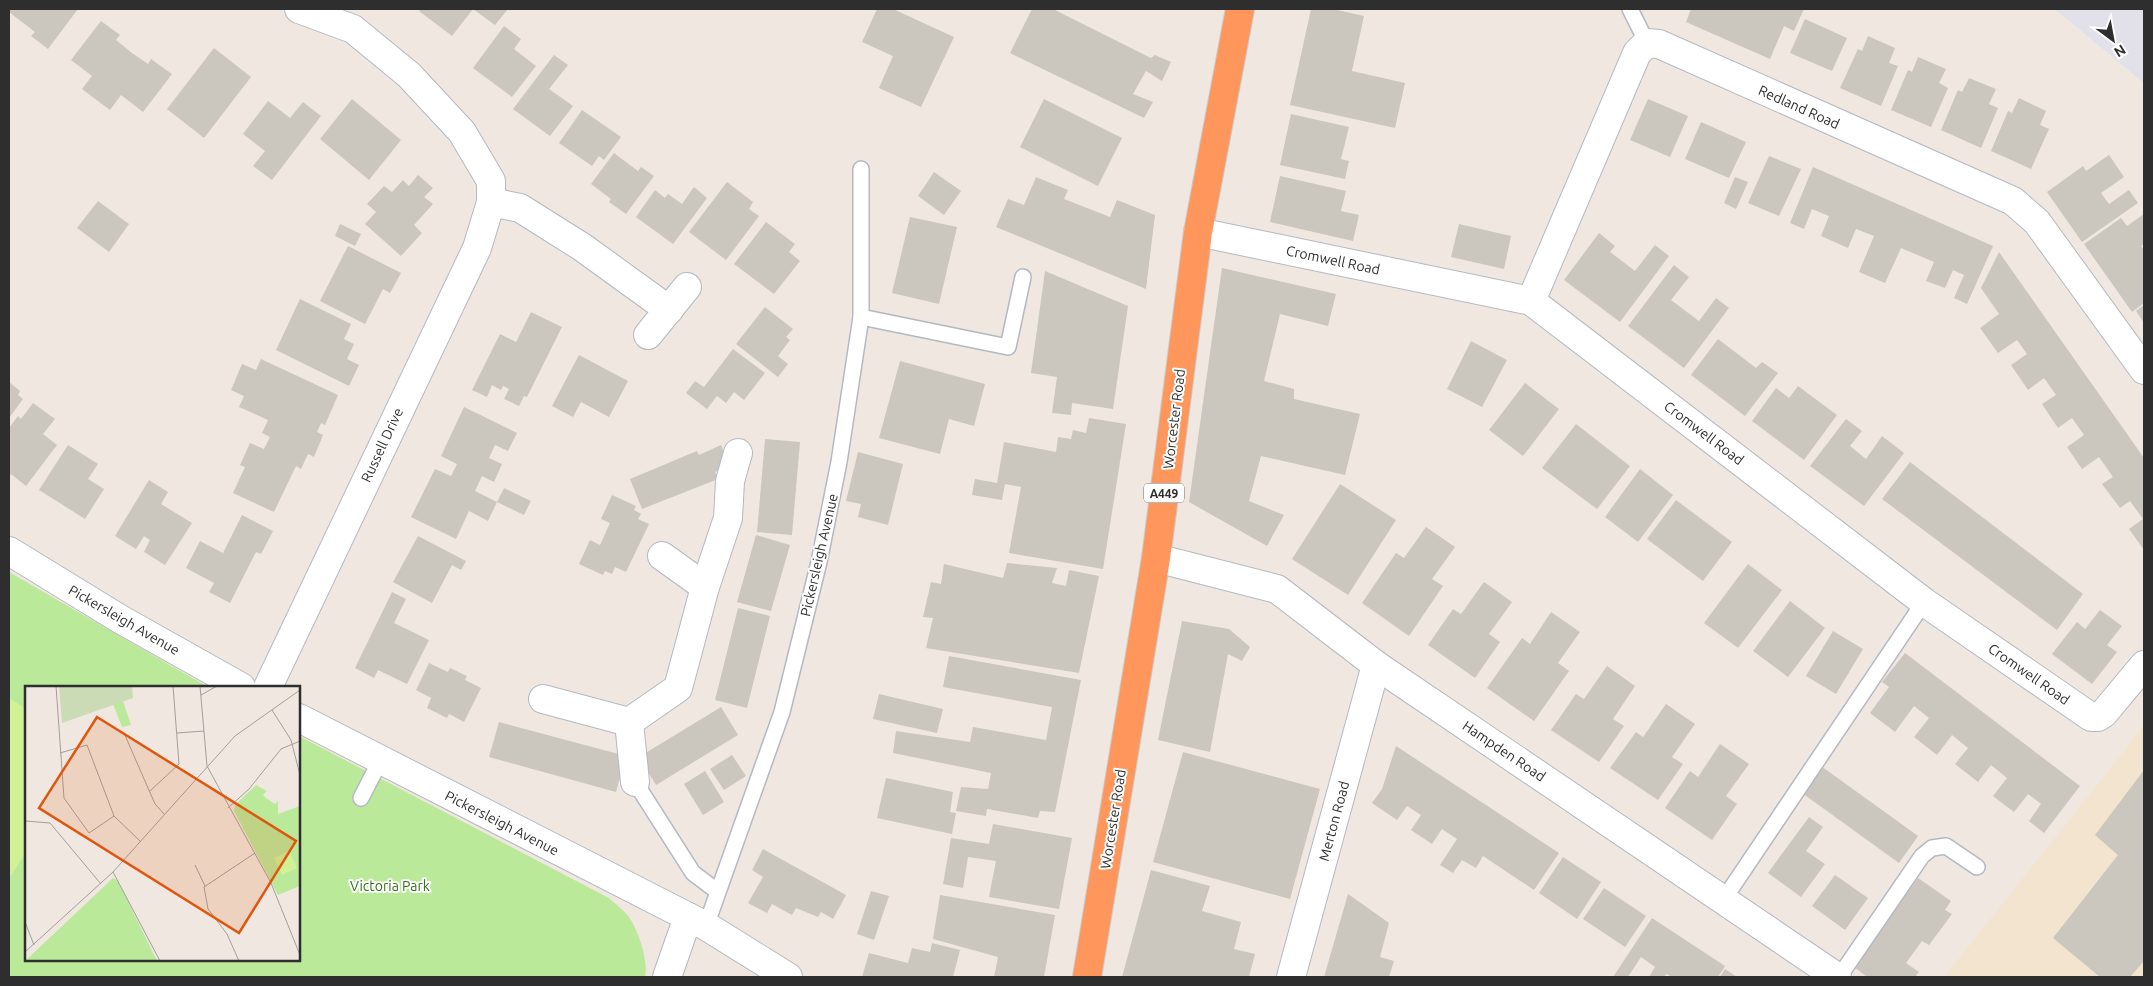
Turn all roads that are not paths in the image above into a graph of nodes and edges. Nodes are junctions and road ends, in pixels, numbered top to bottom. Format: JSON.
{"nodes":[{"id":1,"x":300,"y":9,"type":"edge"},
{"id":2,"x":1240,"y":9,"type":"edge"},
{"id":3,"x":1630,"y":9,"type":"edge"},
{"id":4,"x":1647,"y":43,"type":"junction"},
{"id":5,"x":861,"y":170,"type":"dead end"},
{"id":6,"x":491,"y":202,"type":"junction"},
{"id":7,"x":1198,"y":232,"type":"junction"},
{"id":8,"x":1023,"y":277,"type":"dead end"},
{"id":9,"x":687,"y":287,"type":"dead end"},
{"id":10,"x":1531,"y":301,"type":"junction"},
{"id":11,"x":669,"y":310,"type":"junction"},
{"id":12,"x":861,"y":317,"type":"junction"},
{"id":13,"x":648,"y":335,"type":"dead end"},
{"id":14,"x":2144,"y":370,"type":"edge"},
{"id":15,"x":738,"y":453,"type":"dead end"},
{"id":16,"x":9,"y":551,"type":"edge"},
{"id":17,"x":662,"y":556,"type":"dead end"},
{"id":18,"x":1156,"y":558,"type":"junction"},
{"id":19,"x":705,"y":587,"type":"junction"},
{"id":20,"x":1924,"y":602,"type":"junction"},
{"id":21,"x":2144,"y":664,"type":"edge"},
{"id":22,"x":1376,"y":665,"type":"junction"},
{"id":23,"x":239,"y":686,"type":"edge"},
{"id":24,"x":268,"y":686,"type":"edge"},
{"id":25,"x":543,"y":698,"type":"dead end"},
{"id":26,"x":300,"y":719,"type":"edge"},
{"id":27,"x":629,"y":722,"type":"junction"},
{"id":28,"x":380,"y":761,"type":"junction"},
{"id":29,"x":635,"y":782,"type":"joint"},
{"id":30,"x":361,"y":798,"type":"dead end"},
{"id":31,"x":1978,"y":868,"type":"dead end"},
{"id":32,"x":717,"y":891,"type":"junction"},
{"id":33,"x":1724,"y":899,"type":"junction"},
{"id":34,"x":697,"y":922,"type":"junction"},
{"id":35,"x":666,"y":977,"type":"edge"},
{"id":36,"x":788,"y":977,"type":"edge"},
{"id":37,"x":1087,"y":977,"type":"edge"},
{"id":38,"x":1291,"y":977,"type":"edge"},
{"id":39,"x":1838,"y":977,"type":"edge"}],
"edges":[{"from":1,"to":6,"type":"street","name":"Russell Drive"},
{"from":2,"to":7,"type":"highway","name":"Worcester Road","number":"A449"},
{"from":3,"to":4,"type":"lane"},
{"from":4,"to":10,"type":"street"},
{"from":4,"to":14,"type":"street","name":"Redland Road"},
{"from":5,"to":12,"type":"lane","name":"Pickersleigh Avenue"},
{"from":6,"to":11,"type":"street"},
{"from":6,"to":24,"type":"street","name":"Russell Drive"},
{"from":7,"to":10,"type":"street","name":"Cromwell Road"},
{"from":7,"to":18,"type":"highway","name":"Worcester Road","number":"A449"},
{"from":8,"to":12,"type":"lane"},
{"from":9,"to":11,"type":"street"},
{"from":10,"to":20,"type":"street","name":"Cromwell Road"},
{"from":11,"to":13,"type":"street"},
{"from":12,"to":32,"type":"lane","name":"Pickersleigh Avenue"},
{"from":15,"to":19,"type":"street"},
{"from":16,"to":23,"type":"street","name":"Pickersleigh Avenue"},
{"from":17,"to":19,"type":"street"},
{"from":18,"to":22,"type":"street","name":"Hampden Road"},
{"from":18,"to":37,"type":"highway","name":"Worcester Road","number":"A449"},
{"from":19,"to":27,"type":"street"},
{"from":20,"to":21,"type":"street","name":"Cromwell Road"},
{"from":20,"to":33,"type":"lane"},
{"from":22,"to":33,"type":"street","name":"Hampden Road"},
{"from":22,"to":38,"type":"street","name":"Merton Road"},
{"from":25,"to":27,"type":"street"},
{"from":26,"to":28,"type":"street","name":"Pickersleigh Avenue"},
{"from":27,"to":29,"type":"street"},
{"from":28,"to":30,"type":"lane"},
{"from":28,"to":34,"type":"street","name":"Pickersleigh Avenue"},
{"from":29,"to":32,"type":"lane"},
{"from":31,"to":39,"type":"lane"},
{"from":32,"to":34,"type":"lane","name":"Pickersleigh Avenue"},
{"from":33,"to":39,"type":"street","name":"Hampden Road"},
{"from":34,"to":35,"type":"street"},
{"from":34,"to":36,"type":"street","name":"Pickersleigh Avenue"}]}
